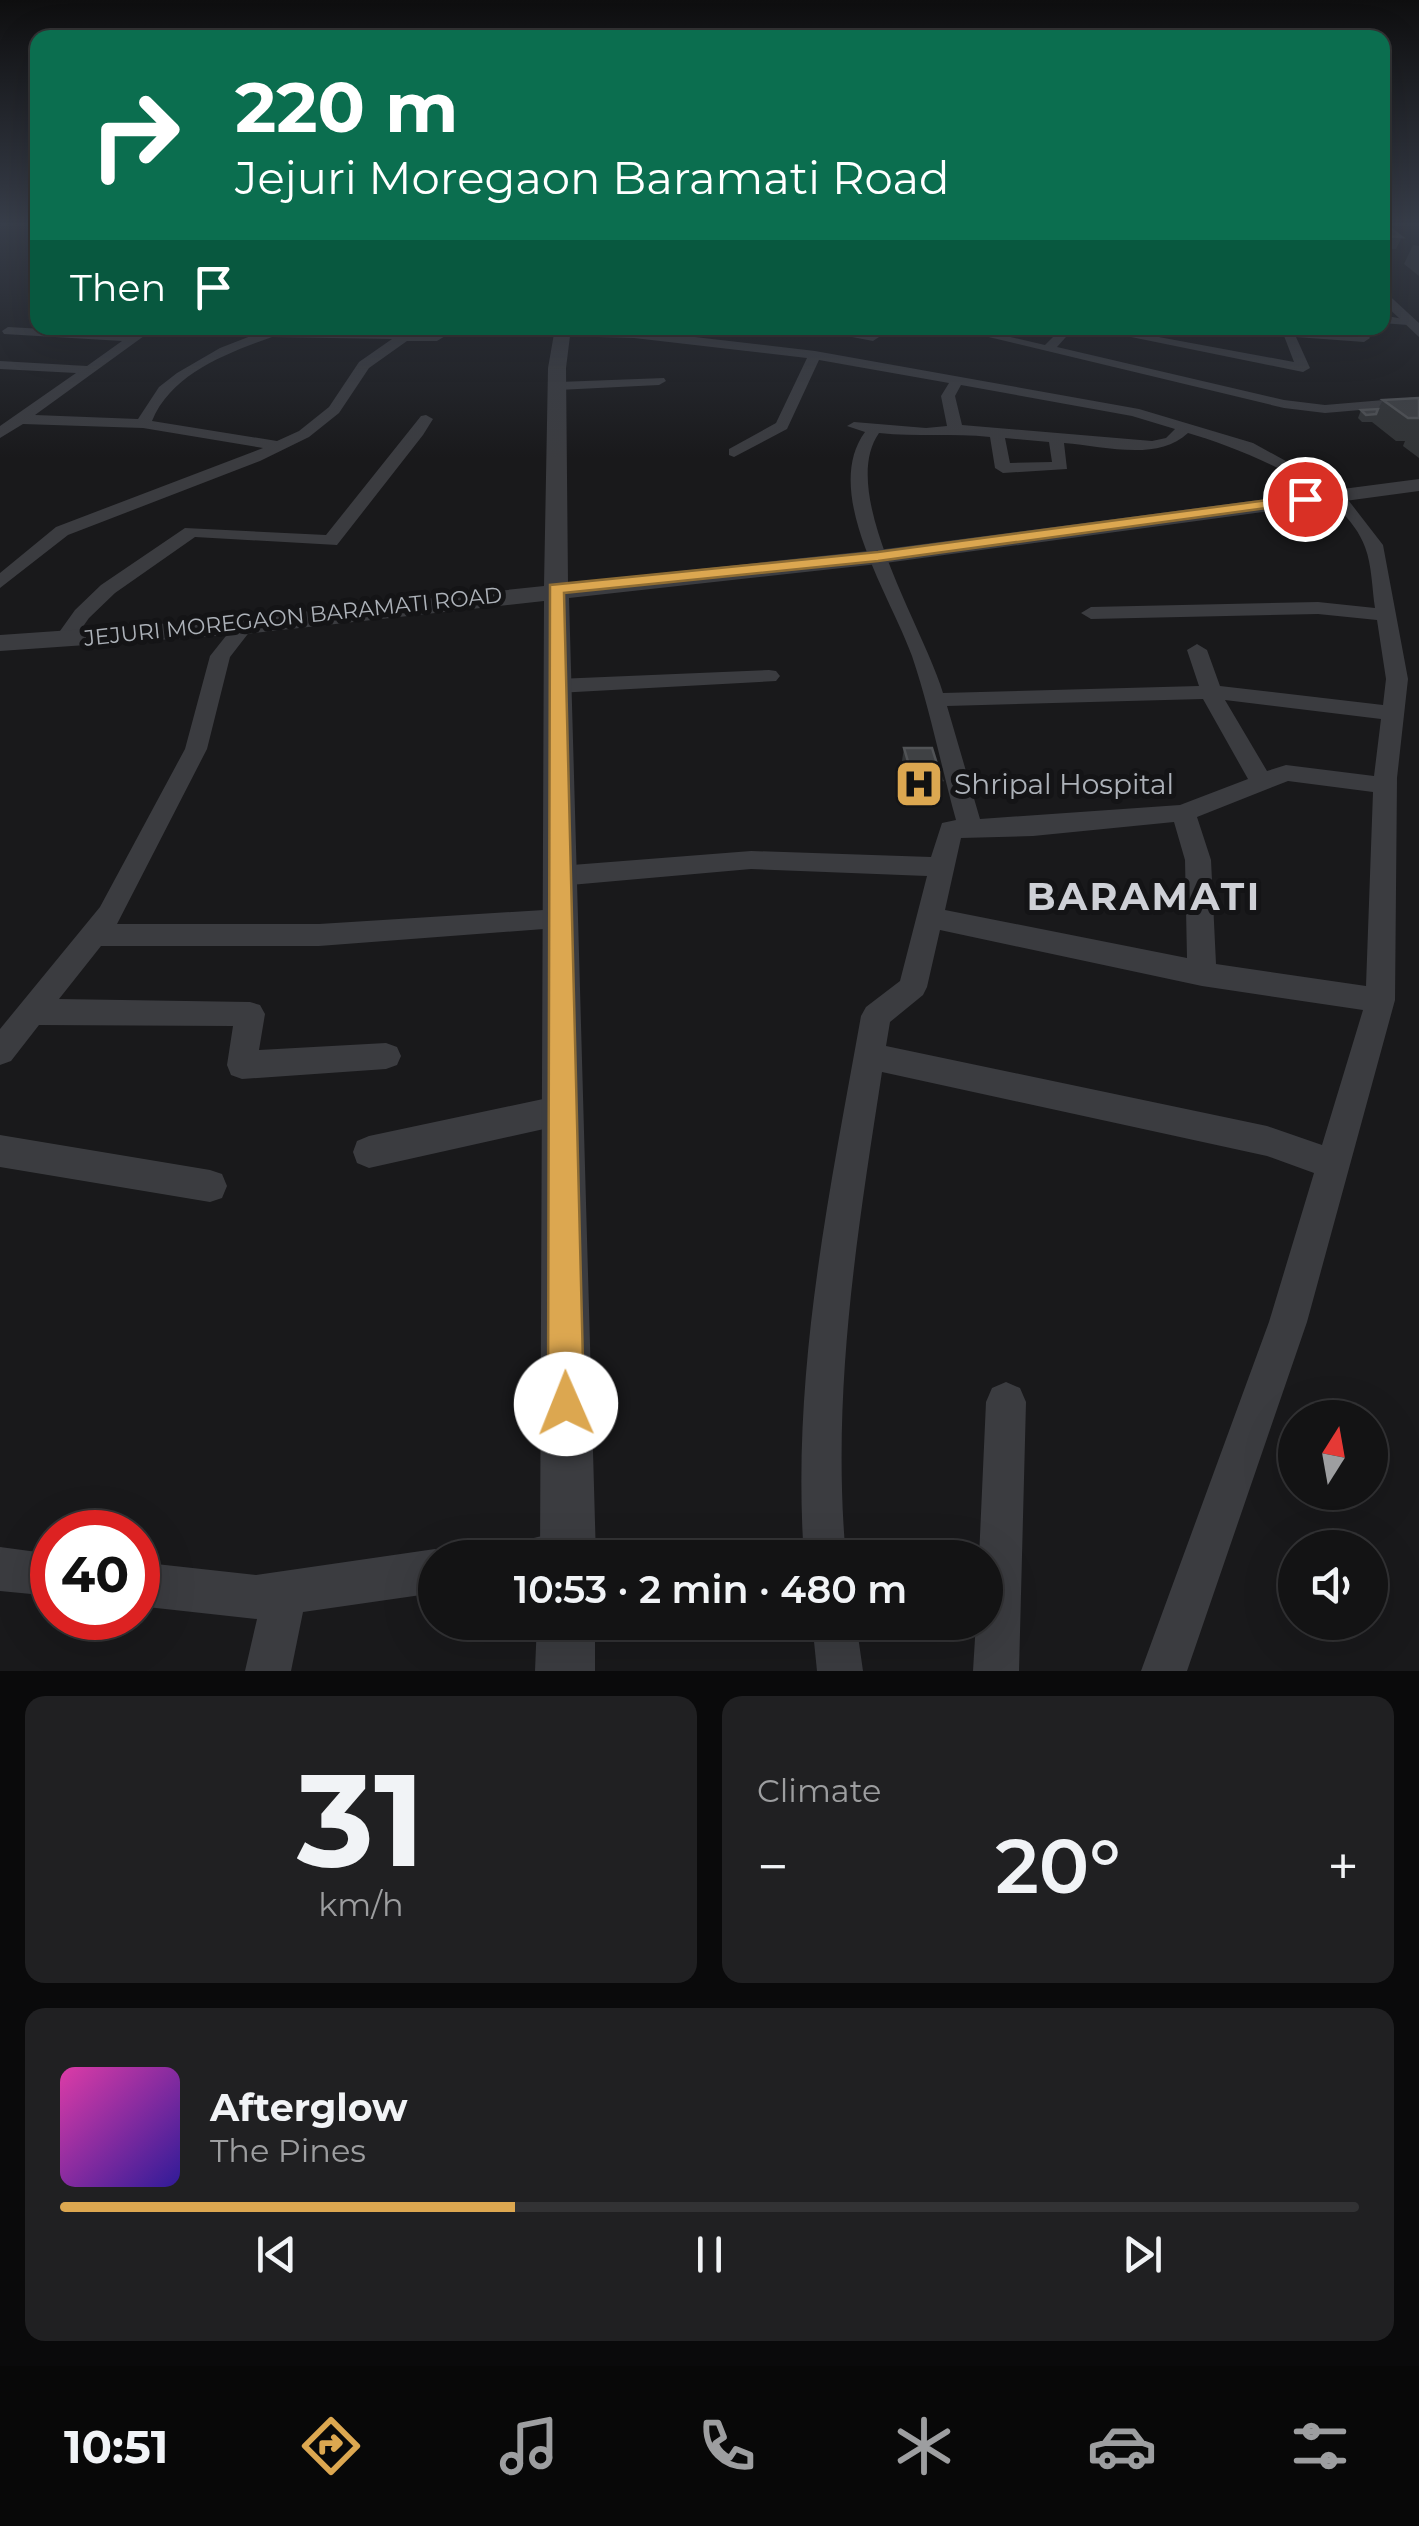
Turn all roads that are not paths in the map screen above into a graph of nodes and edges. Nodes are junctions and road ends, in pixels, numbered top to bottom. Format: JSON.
{"nodes":[{"id":1,"x":1390,"y":302,"type":"edge"},
{"id":2,"x":1414,"y":327,"type":"edge"},
{"id":3,"x":8,"y":331,"type":"dead end"},
{"id":4,"x":30,"y":332,"type":"edge"},
{"id":5,"x":80,"y":335,"type":"edge"},
{"id":6,"x":138,"y":335,"type":"edge"},
{"id":7,"x":265,"y":335,"type":"edge"},
{"id":8,"x":396,"y":335,"type":"edge"},
{"id":9,"x":439,"y":335,"type":"edge"},
{"id":10,"x":563,"y":335,"type":"edge"},
{"id":11,"x":643,"y":335,"type":"edge"},
{"id":12,"x":862,"y":335,"type":"edge"},
{"id":13,"x":987,"y":335,"type":"edge"},
{"id":14,"x":1061,"y":335,"type":"edge"},
{"id":15,"x":1126,"y":335,"type":"edge"},
{"id":16,"x":1180,"y":335,"type":"edge"},
{"id":17,"x":1287,"y":335,"type":"edge"},
{"id":18,"x":1325,"y":335,"type":"edge"},
{"id":19,"x":1362,"y":335,"type":"edge"},
{"id":20,"x":404,"y":336,"type":"junction"},
{"id":21,"x":873,"y":337,"type":"dead end"},
{"id":22,"x":134,"y":338,"type":"junction"},
{"id":23,"x":1182,"y":347,"type":"junction"},
{"id":24,"x":1048,"y":349,"type":"junction"},
{"id":25,"x":815,"y":355,"type":"junction"},
{"id":26,"x":0,"y":365,"type":"edge"},
{"id":27,"x":89,"y":370,"type":"junction"},
{"id":28,"x":958,"y":378,"type":"junction"},
{"id":29,"x":1177,"y":378,"type":"junction"},
{"id":30,"x":659,"y":381,"type":"dead end"},
{"id":31,"x":558,"y":386,"type":"junction"},
{"id":32,"x":1419,"y":401,"type":"edge"},
{"id":33,"x":20,"y":419,"type":"junction"},
{"id":34,"x":426,"y":419,"type":"dead end"},
{"id":35,"x":143,"y":424,"type":"junction"},
{"id":36,"x":854,"y":426,"type":"dead end"},
{"id":37,"x":1186,"y":427,"type":"junction"},
{"id":38,"x":875,"y":428,"type":"junction"},
{"id":39,"x":955,"y":428,"type":"junction"},
{"id":40,"x":0,"y":433,"type":"edge"},
{"id":41,"x":997,"y":433,"type":"junction"},
{"id":42,"x":1056,"y":440,"type":"junction"},
{"id":43,"x":279,"y":446,"type":"junction"},
{"id":44,"x":734,"y":452,"type":"dead end"},
{"id":45,"x":1419,"y":484,"type":"edge"},
{"id":46,"x":1336,"y":496,"type":"junction"},
{"id":47,"x":878,"y":556,"type":"junction"},
{"id":48,"x":0,"y":582,"type":"edge"},
{"id":49,"x":556,"y":589,"type":"junction"},
{"id":50,"x":1091,"y":613,"type":"dead end"},
{"id":51,"x":1386,"y":615,"type":"junction"},
{"id":52,"x":244,"y":626,"type":"junction"},
{"id":53,"x":65,"y":638,"type":"junction"},
{"id":54,"x":0,"y":643,"type":"edge"},
{"id":55,"x":1198,"y":650,"type":"dead end"},
{"id":56,"x":769,"y":676,"type":"dead end"},
{"id":57,"x":1408,"y":681,"type":"edge"},
{"id":58,"x":557,"y":686,"type":"junction"},
{"id":59,"x":1212,"y":692,"type":"junction"},
{"id":60,"x":934,"y":700,"type":"junction"},
{"id":61,"x":1393,"y":713,"type":"junction"},
{"id":62,"x":1262,"y":782,"type":"junction"},
{"id":63,"x":1385,"y":785,"type":"junction"},
{"id":64,"x":1184,"y":813,"type":"junction"},
{"id":65,"x":970,"y":826,"type":"junction"},
{"id":66,"x":942,"y":867,"type":"junction"},
{"id":67,"x":559,"y":876,"type":"junction"},
{"id":68,"x":929,"y":918,"type":"junction"},
{"id":69,"x":560,"y":920,"type":"junction"},
{"id":70,"x":93,"y":935,"type":"junction"},
{"id":71,"x":1202,"y":974,"type":"junction"},
{"id":72,"x":1380,"y":1000,"type":"junction"},
{"id":73,"x":31,"y":1013,"type":"junction"},
{"id":74,"x":0,"y":1052,"type":"edge"},
{"id":75,"x":386,"y":1056,"type":"dead end"},
{"id":76,"x":870,"y":1056,"type":"junction"},
{"id":77,"x":562,"y":1110,"type":"junction"},
{"id":78,"x":0,"y":1151,"type":"edge"},
{"id":79,"x":368,"y":1152,"type":"dead end"},
{"id":80,"x":1332,"y":1164,"type":"junction"},
{"id":81,"x":210,"y":1186,"type":"dead end"},
{"id":82,"x":1006,"y":1402,"type":"dead end"},
{"id":83,"x":554,"y":1540,"type":"edge"},
{"id":84,"x":823,"y":1540,"type":"edge"},
{"id":85,"x":0,"y":1569,"type":"edge"},
{"id":86,"x":30,"y":1572,"type":"edge"},
{"id":87,"x":418,"y":1573,"type":"edge"},
{"id":88,"x":160,"y":1587,"type":"edge"},
{"id":89,"x":285,"y":1593,"type":"junction"},
{"id":90,"x":566,"y":1640,"type":"edge"},
{"id":91,"x":836,"y":1640,"type":"edge"},
{"id":92,"x":268,"y":1671,"type":"edge"},
{"id":93,"x":565,"y":1671,"type":"edge"},
{"id":94,"x":840,"y":1671,"type":"edge"},
{"id":95,"x":996,"y":1671,"type":"edge"},
{"id":96,"x":1164,"y":1671,"type":"edge"}],
"edges":[{"from":1,"to":2,"type":"street"},
{"from":3,"to":4,"type":"street"},
{"from":5,"to":22,"type":"street"},
{"from":6,"to":22,"type":"street"},
{"from":7,"to":35,"type":"street"},
{"from":8,"to":20,"type":"street"},
{"from":9,"to":20,"type":"street"},
{"from":10,"to":31,"type":"street"},
{"from":11,"to":25,"type":"street"},
{"from":12,"to":21,"type":"street"},
{"from":13,"to":24,"type":"street"},
{"from":14,"to":24,"type":"street"},
{"from":15,"to":23,"type":"street"},
{"from":16,"to":23,"type":"street"},
{"from":17,"to":23,"type":"street"},
{"from":18,"to":19,"type":"street"},
{"from":20,"to":43,"type":"street"},
{"from":22,"to":27,"type":"street"},
{"from":23,"to":29,"type":"street"},
{"from":24,"to":29,"type":"street"},
{"from":25,"to":28,"type":"street"},
{"from":25,"to":44,"type":"street"},
{"from":26,"to":27,"type":"street"},
{"from":27,"to":33,"type":"street"},
{"from":28,"to":37,"type":"street"},
{"from":28,"to":39,"type":"street"},
{"from":29,"to":32,"type":"street"},
{"from":30,"to":31,"type":"street"},
{"from":31,"to":49,"type":"street"},
{"from":33,"to":35,"type":"street"},
{"from":33,"to":40,"type":"street"},
{"from":34,"to":53,"type":"street"},
{"from":35,"to":43,"type":"street"},
{"from":36,"to":38,"type":"street"},
{"from":37,"to":42,"type":"street"},
{"from":37,"to":46,"type":"street"},
{"from":38,"to":39,"type":"street"},
{"from":38,"to":47,"type":"street"},
{"from":39,"to":41,"type":"street"},
{"from":41,"to":42,"type":"street"},
{"from":41,"to":42,"type":"street"},
{"from":43,"to":48,"type":"street"},
{"from":45,"to":46,"type":"street","name":"JEJURI MOREGAON BARAMATI ROAD"},
{"from":46,"to":47,"type":"street","name":"JEJURI MOREGAON BARAMATI ROAD"},
{"from":46,"to":51,"type":"street"},
{"from":47,"to":49,"type":"street","name":"JEJURI MOREGAON BARAMATI ROAD"},
{"from":47,"to":60,"type":"street"},
{"from":49,"to":52,"type":"street","name":"JEJURI MOREGAON BARAMATI ROAD"},
{"from":49,"to":58,"type":"street"},
{"from":50,"to":51,"type":"street"},
{"from":51,"to":57,"type":"street"},
{"from":52,"to":53,"type":"street","name":"JEJURI MOREGAON BARAMATI ROAD"},
{"from":52,"to":70,"type":"street"},
{"from":53,"to":54,"type":"street","name":"JEJURI MOREGAON BARAMATI ROAD"},
{"from":55,"to":59,"type":"street"},
{"from":56,"to":58,"type":"street"},
{"from":57,"to":61,"type":"street"},
{"from":58,"to":67,"type":"street"},
{"from":59,"to":60,"type":"street"},
{"from":59,"to":61,"type":"street"},
{"from":59,"to":62,"type":"street"},
{"from":60,"to":65,"type":"street"},
{"from":61,"to":63,"type":"street"},
{"from":62,"to":63,"type":"street"},
{"from":62,"to":64,"type":"street"},
{"from":63,"to":72,"type":"street"},
{"from":64,"to":65,"type":"street"},
{"from":64,"to":71,"type":"street"},
{"from":65,"to":66,"type":"street"},
{"from":66,"to":67,"type":"street"},
{"from":66,"to":68,"type":"street"},
{"from":67,"to":69,"type":"street"},
{"from":68,"to":71,"type":"street"},
{"from":68,"to":76,"type":"street"},
{"from":69,"to":70,"type":"street"},
{"from":69,"to":77,"type":"street"},
{"from":70,"to":73,"type":"street"},
{"from":71,"to":72,"type":"street"},
{"from":72,"to":80,"type":"street"},
{"from":73,"to":74,"type":"street"},
{"from":73,"to":75,"type":"street"},
{"from":76,"to":80,"type":"street"},
{"from":76,"to":84,"type":"street"},
{"from":77,"to":79,"type":"street"},
{"from":77,"to":83,"type":"street"},
{"from":78,"to":81,"type":"street"},
{"from":80,"to":96,"type":"street"},
{"from":82,"to":95,"type":"street"},
{"from":85,"to":86,"type":"street"},
{"from":87,"to":89,"type":"street"},
{"from":88,"to":89,"type":"street"},
{"from":89,"to":92,"type":"street"},
{"from":90,"to":93,"type":"street"},
{"from":91,"to":94,"type":"street"}]}
